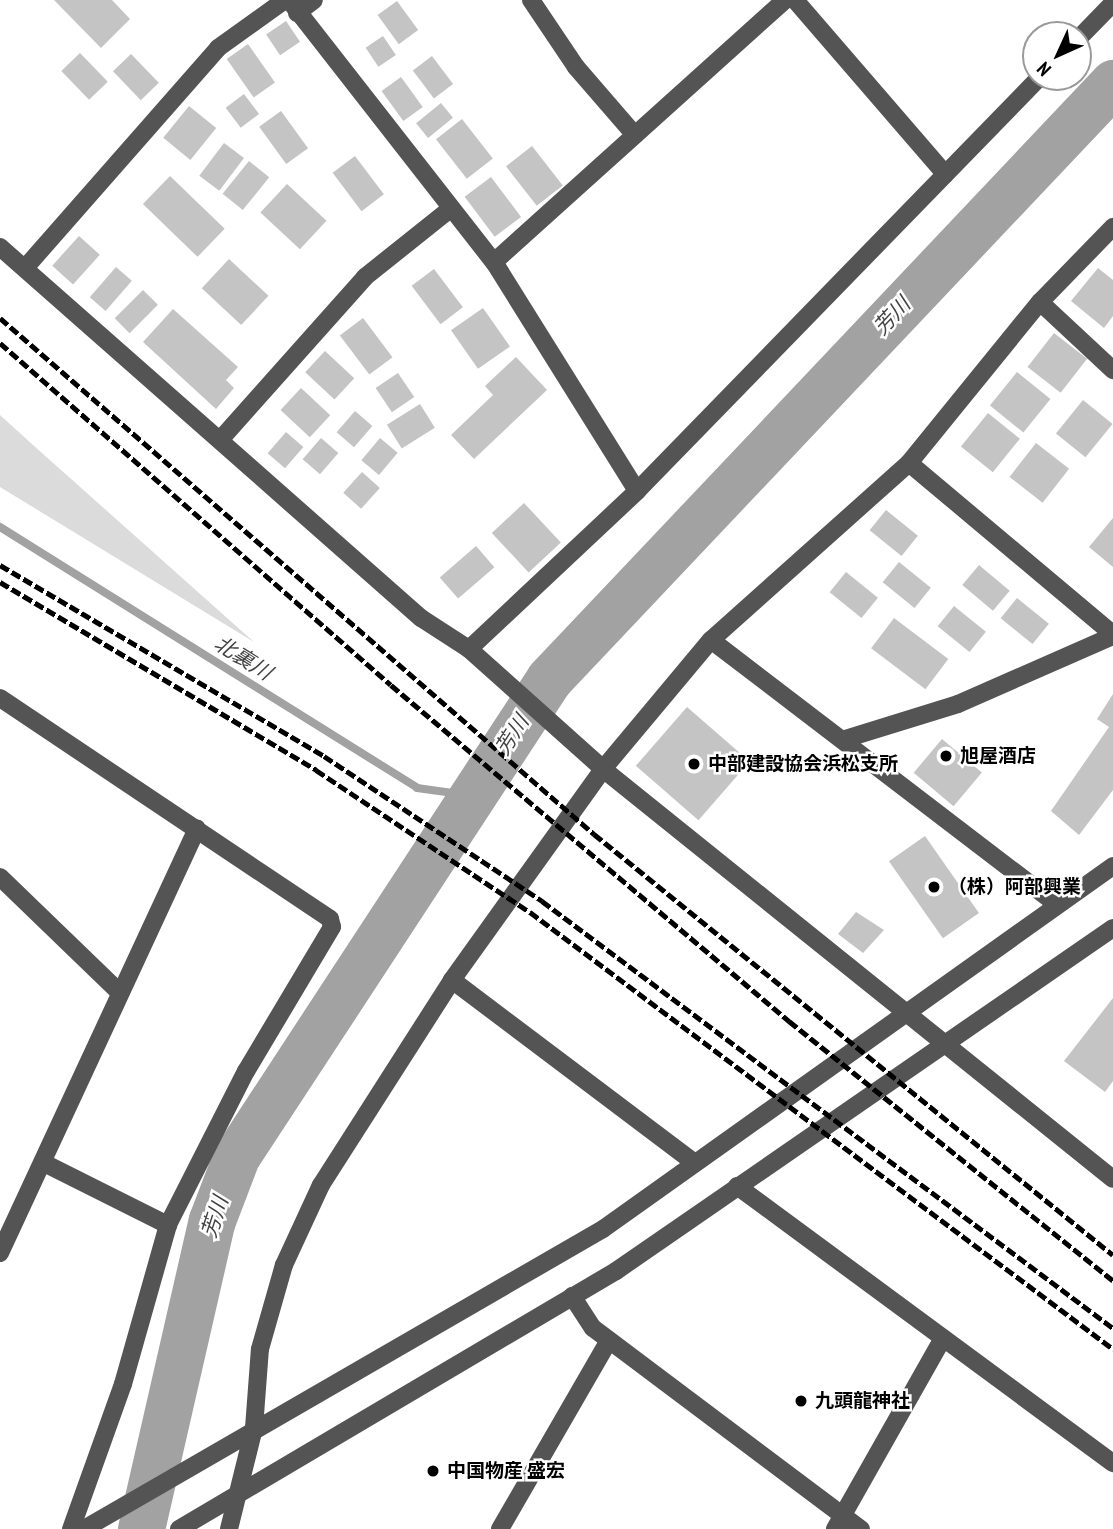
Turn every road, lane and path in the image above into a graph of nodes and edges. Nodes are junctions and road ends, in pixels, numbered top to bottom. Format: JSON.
{"nodes":[{"id":1,"x":314,"y":0,"type":"edge"},
{"id":2,"x":531,"y":0,"type":"edge"},
{"id":3,"x":785,"y":0,"type":"edge"},
{"id":4,"x":795,"y":0,"type":"edge"},
{"id":5,"x":1113,"y":3,"type":"edge"},
{"id":6,"x":290,"y":4,"type":"edge"},
{"id":7,"x":1092,"y":25,"type":"edge"},
{"id":8,"x":1026,"y":91,"type":"edge"},
{"id":9,"x":635,"y":135,"type":"junction"},
{"id":10,"x":945,"y":174,"type":"junction"},
{"id":11,"x":449,"y":210,"type":"junction"},
{"id":12,"x":1113,"y":227,"type":"edge"},
{"id":13,"x":0,"y":247,"type":"edge"},
{"id":14,"x":494,"y":262,"type":"junction"},
{"id":15,"x":24,"y":268,"type":"junction"},
{"id":16,"x":1040,"y":302,"type":"junction"},
{"id":17,"x":1113,"y":370,"type":"edge"},
{"id":18,"x":220,"y":440,"type":"junction"},
{"id":19,"x":909,"y":463,"type":"junction"},
{"id":20,"x":637,"y":491,"type":"junction"},
{"id":21,"x":1113,"y":635,"type":"edge"},
{"id":22,"x":711,"y":640,"type":"junction"},
{"id":23,"x":472,"y":653,"type":"junction"},
{"id":24,"x":0,"y":698,"type":"edge"},
{"id":25,"x":845,"y":739,"type":"junction"},
{"id":26,"x":603,"y":769,"type":"junction"},
{"id":27,"x":197,"y":828,"type":"junction"},
{"id":28,"x":1113,"y":866,"type":"edge"},
{"id":29,"x":0,"y":877,"type":"edge"},
{"id":30,"x":1057,"y":905,"type":"junction"},
{"id":31,"x":1113,"y":928,"type":"edge"},
{"id":32,"x":452,"y":980,"type":"junction"},
{"id":33,"x":120,"y":993,"type":"junction"},
{"id":34,"x":908,"y":1009,"type":"junction"},
{"id":35,"x":944,"y":1040,"type":"junction"},
{"id":36,"x":44,"y":1163,"type":"junction"},
{"id":37,"x":695,"y":1163,"type":"junction"},
{"id":38,"x":1113,"y":1179,"type":"edge"},
{"id":39,"x":737,"y":1186,"type":"junction"},
{"id":40,"x":167,"y":1225,"type":"junction"},
{"id":41,"x":1,"y":1242,"type":"edge"},
{"id":42,"x":572,"y":1296,"type":"junction"},
{"id":43,"x":943,"y":1338,"type":"junction"},
{"id":44,"x":609,"y":1340,"type":"junction"},
{"id":45,"x":254,"y":1428,"type":"junction"},
{"id":46,"x":1113,"y":1463,"type":"edge"},
{"id":47,"x":239,"y":1495,"type":"junction"},
{"id":48,"x":839,"y":1523,"type":"edge"},
{"id":49,"x":80,"y":1529,"type":"edge"},
{"id":50,"x":179,"y":1529,"type":"edge"},
{"id":51,"x":229,"y":1529,"type":"edge"},
{"id":52,"x":500,"y":1529,"type":"edge"},
{"id":53,"x":861,"y":1529,"type":"edge"}],
"edges":[{"from":1,"to":6,"type":"street"},
{"from":2,"to":9,"type":"street"},
{"from":3,"to":9,"type":"street"},
{"from":4,"to":10,"type":"street"},
{"from":5,"to":7,"type":"street"},
{"from":6,"to":11,"type":"street"},
{"from":6,"to":15,"type":"street"},
{"from":8,"to":10,"type":"street"},
{"from":9,"to":14,"type":"street"},
{"from":10,"to":20,"type":"street"},
{"from":11,"to":14,"type":"street"},
{"from":11,"to":18,"type":"street"},
{"from":12,"to":16,"type":"street"},
{"from":13,"to":15,"type":"street"},
{"from":14,"to":20,"type":"street"},
{"from":15,"to":18,"type":"street"},
{"from":16,"to":17,"type":"street"},
{"from":16,"to":19,"type":"street"},
{"from":18,"to":23,"type":"street"},
{"from":19,"to":21,"type":"street"},
{"from":19,"to":22,"type":"street"},
{"from":20,"to":23,"type":"street"},
{"from":21,"to":25,"type":"street"},
{"from":22,"to":25,"type":"street"},
{"from":22,"to":26,"type":"street"},
{"from":23,"to":26,"type":"street"},
{"from":24,"to":27,"type":"street"},
{"from":25,"to":30,"type":"street"},
{"from":26,"to":32,"type":"street"},
{"from":26,"to":34,"type":"street"},
{"from":27,"to":33,"type":"street"},
{"from":27,"to":40,"type":"street"},
{"from":28,"to":30,"type":"street"},
{"from":29,"to":33,"type":"street"},
{"from":30,"to":34,"type":"street"},
{"from":31,"to":35,"type":"street"},
{"from":32,"to":37,"type":"street"},
{"from":32,"to":45,"type":"street"},
{"from":33,"to":36,"type":"street"},
{"from":34,"to":35,"type":"street"},
{"from":34,"to":37,"type":"street"},
{"from":35,"to":38,"type":"street"},
{"from":35,"to":39,"type":"street"},
{"from":36,"to":40,"type":"street"},
{"from":36,"to":41,"type":"street"},
{"from":37,"to":45,"type":"street"},
{"from":39,"to":42,"type":"street"},
{"from":39,"to":43,"type":"street"},
{"from":40,"to":49,"type":"street"},
{"from":42,"to":44,"type":"street"},
{"from":42,"to":47,"type":"street"},
{"from":43,"to":46,"type":"street"},
{"from":43,"to":48,"type":"street"},
{"from":44,"to":48,"type":"street"},
{"from":44,"to":52,"type":"street"},
{"from":45,"to":47,"type":"street"},
{"from":45,"to":49,"type":"street"},
{"from":47,"to":50,"type":"street"},
{"from":47,"to":51,"type":"street"},
{"from":48,"to":53,"type":"street"}]}
